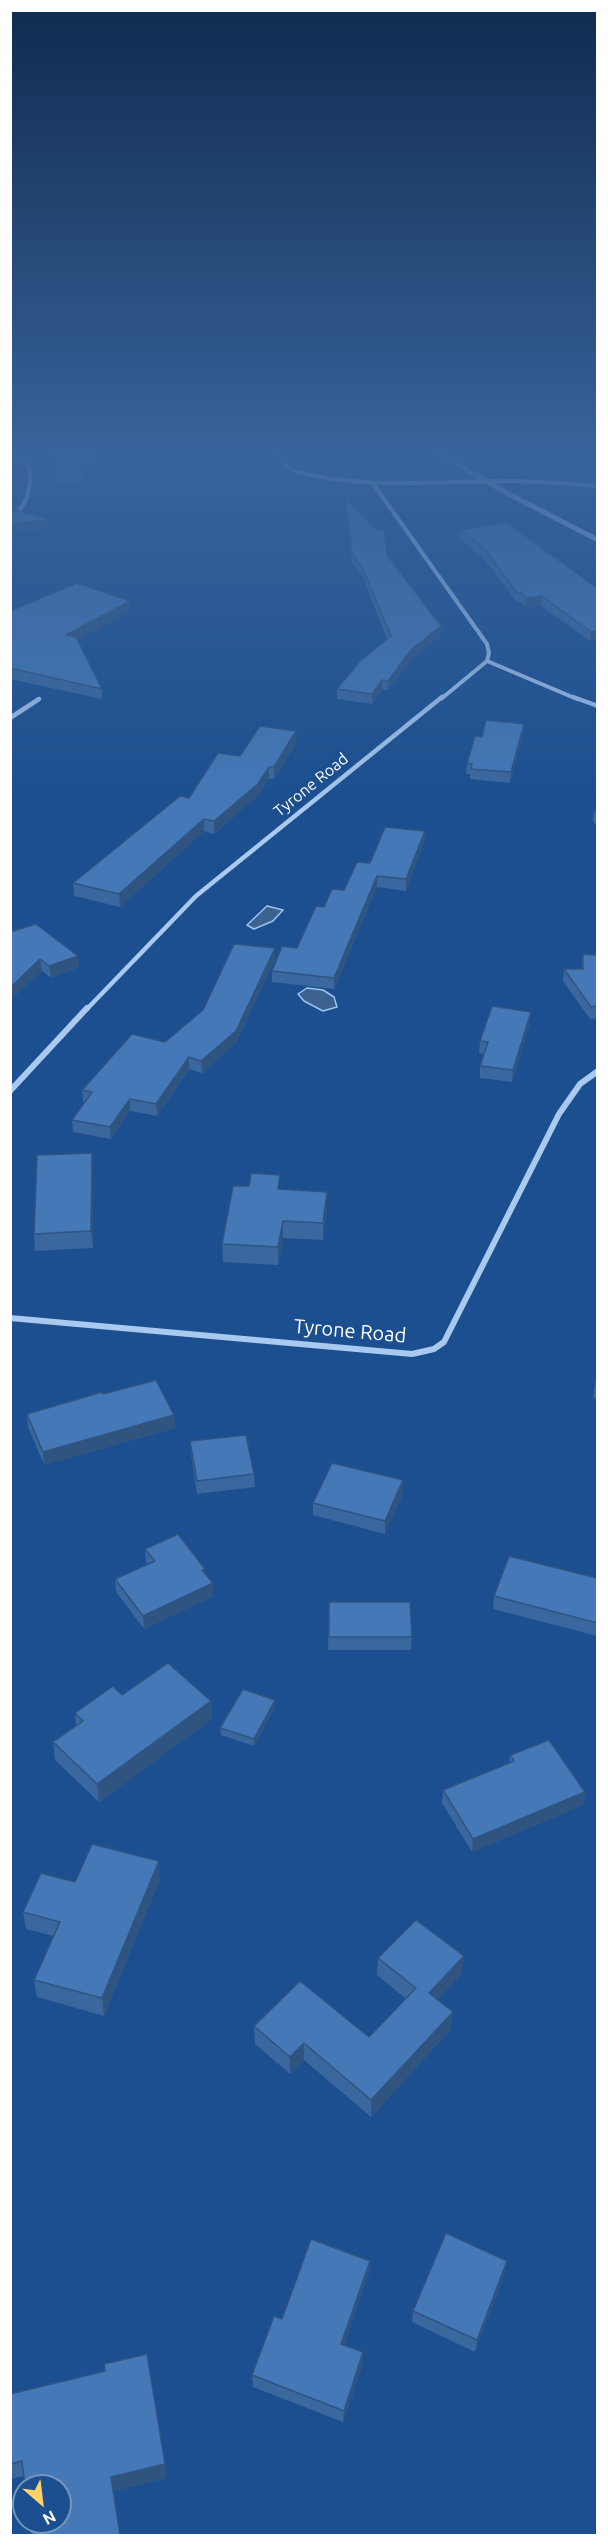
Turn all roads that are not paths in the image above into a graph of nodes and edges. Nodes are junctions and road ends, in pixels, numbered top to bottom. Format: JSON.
{"nodes":[{"id":1,"x":436,"y":572,"type":"edge"},
{"id":2,"x":487,"y":661,"type":"junction"},
{"id":3,"x":39,"y":699,"type":"dead end"},
{"id":4,"x":597,"y":706,"type":"edge"},
{"id":5,"x":10,"y":718,"type":"edge"},
{"id":6,"x":597,"y":1071,"type":"edge"},
{"id":7,"x":10,"y":1091,"type":"edge"},
{"id":8,"x":10,"y":1318,"type":"edge"}],
"edges":[{"from":1,"to":2,"type":"street"},
{"from":2,"to":4,"type":"street"},
{"from":2,"to":7,"type":"street","name":"Tyrone Road"},
{"from":3,"to":5,"type":"street"},
{"from":6,"to":8,"type":"street","name":"Tyrone Road"}]}
